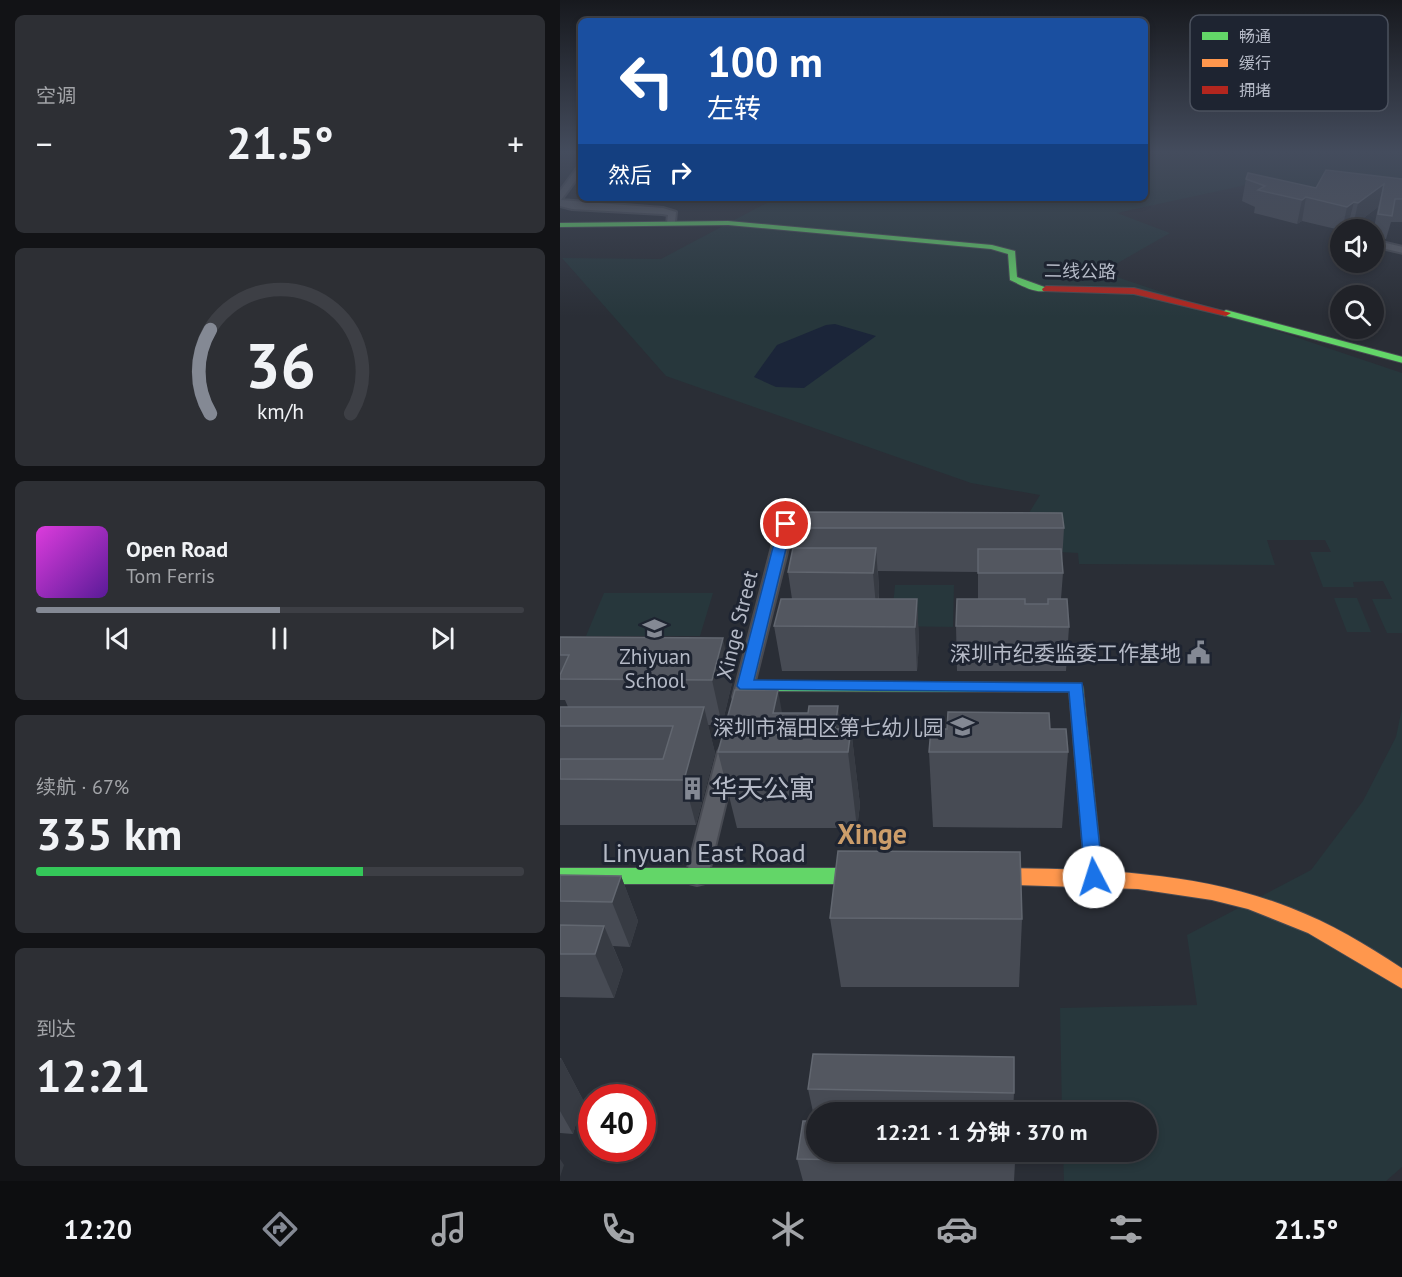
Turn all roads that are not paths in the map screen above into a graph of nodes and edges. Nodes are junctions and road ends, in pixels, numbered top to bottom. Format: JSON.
{"nodes":[{"id":1,"x":574,"y":206,"type":"edge"},
{"id":2,"x":670,"y":222,"type":"junction"},
{"id":3,"x":560,"y":225,"type":"edge"},
{"id":4,"x":1384,"y":246,"type":"edge"},
{"id":5,"x":1403,"y":250,"type":"edge"},
{"id":6,"x":1403,"y":360,"type":"edge"},
{"id":7,"x":786,"y":524,"type":"dead end"},
{"id":8,"x":745,"y":686,"type":"junction"},
{"id":9,"x":560,"y":876,"type":"edge"},
{"id":10,"x":697,"y":876,"type":"junction"},
{"id":11,"x":873,"y":876,"type":"edge"},
{"id":12,"x":979,"y":876,"type":"edge"},
{"id":13,"x":1094,"y":877,"type":"junction"},
{"id":14,"x":1403,"y":980,"type":"edge"}],
"edges":[{"from":1,"to":2,"type":"street"},
{"from":2,"to":3,"type":"street"},
{"from":2,"to":6,"type":"street","name":"二线公路"},
{"from":4,"to":5,"type":"street"},
{"from":7,"to":8,"type":"street","name":"Xinge Street"},
{"from":8,"to":10,"type":"street","name":"Xinge Street"},
{"from":8,"to":13,"type":"street"},
{"from":9,"to":10,"type":"street","name":"Linyuan East Road"},
{"from":10,"to":11,"type":"street","name":"Linyuan East Road"},
{"from":12,"to":13,"type":"street"},
{"from":13,"to":14,"type":"street"}]}
